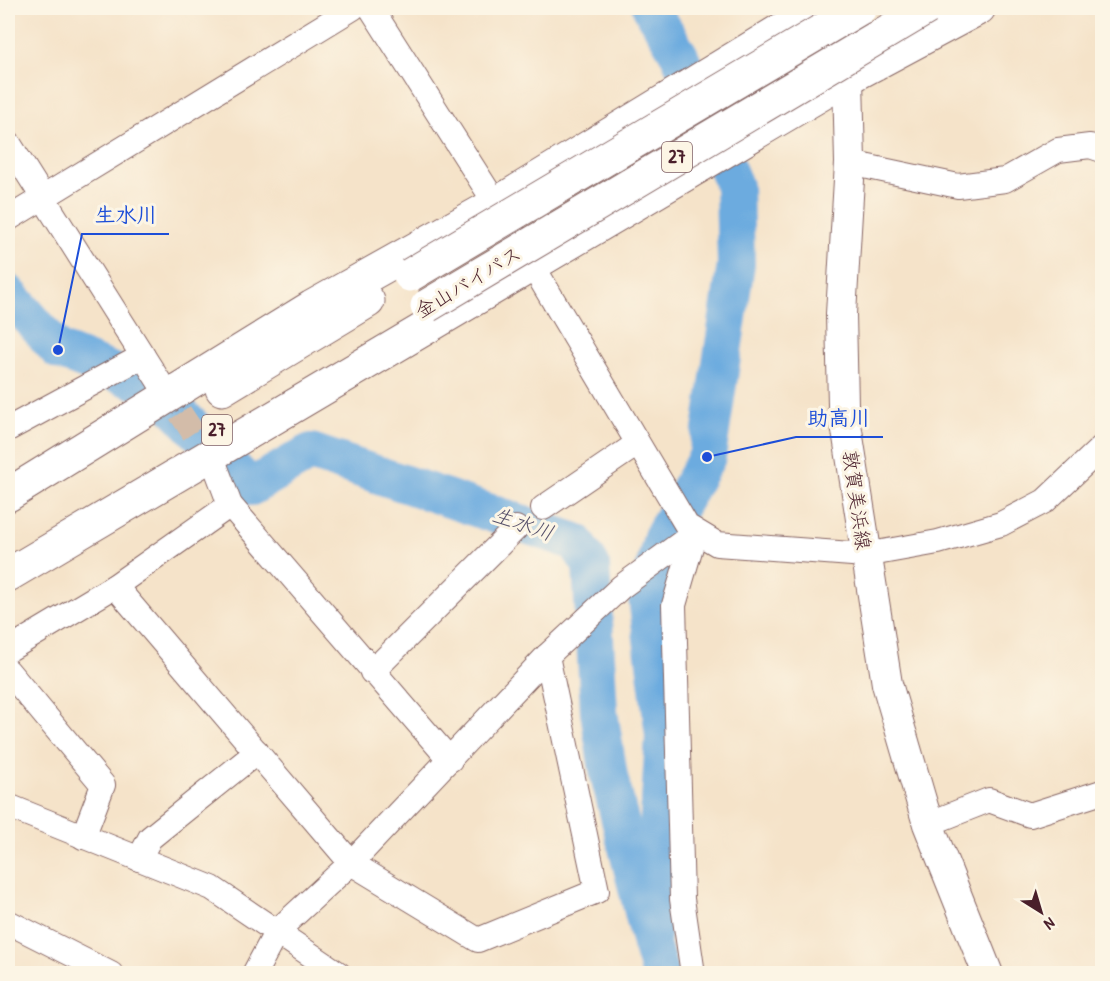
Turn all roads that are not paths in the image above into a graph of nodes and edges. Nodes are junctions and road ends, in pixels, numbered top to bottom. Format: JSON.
{"nodes":[{"id":1,"x":353,"y":8,"type":"edge"},
{"id":2,"x":371,"y":8,"type":"edge"},
{"id":3,"x":817,"y":8,"type":"edge"},
{"id":4,"x":850,"y":8,"type":"edge"},
{"id":5,"x":860,"y":8,"type":"edge"},
{"id":6,"x":927,"y":8,"type":"edge"},
{"id":7,"x":980,"y":8,"type":"edge"},
{"id":8,"x":848,"y":78,"type":"junction"},
{"id":9,"x":8,"y":142,"type":"edge"},
{"id":10,"x":1102,"y":150,"type":"edge"},
{"id":11,"x":850,"y":163,"type":"junction"},
{"id":12,"x":44,"y":199,"type":"junction"},
{"id":13,"x":496,"y":204,"type":"junction"},
{"id":14,"x":8,"y":219,"type":"edge"},
{"id":15,"x":533,"y":266,"type":"junction"},
{"id":16,"x":143,"y":356,"type":"junction"},
{"id":17,"x":160,"y":383,"type":"tunnel mouth"},
{"id":18,"x":9,"y":426,"type":"edge"},
{"id":19,"x":637,"y":444,"type":"junction"},
{"id":20,"x":1102,"y":447,"type":"edge"},
{"id":21,"x":215,"y":465,"type":"tunnel mouth"},
{"id":22,"x":8,"y":495,"type":"edge"},
{"id":23,"x":230,"y":505,"type":"junction"},
{"id":24,"x":543,"y":508,"type":"dead end"},
{"id":25,"x":8,"y":519,"type":"edge"},
{"id":26,"x":516,"y":528,"type":"dead end"},
{"id":27,"x":691,"y":529,"type":"junction"},
{"id":28,"x":8,"y":554,"type":"edge"},
{"id":29,"x":865,"y":555,"type":"junction"},
{"id":30,"x":8,"y":575,"type":"edge"},
{"id":31,"x":115,"y":586,"type":"junction"},
{"id":32,"x":8,"y":650,"type":"edge"},
{"id":33,"x":547,"y":656,"type":"junction"},
{"id":34,"x":8,"y":671,"type":"edge"},
{"id":35,"x":372,"y":672,"type":"junction"},
{"id":36,"x":257,"y":752,"type":"junction"},
{"id":37,"x":450,"y":760,"type":"junction"},
{"id":38,"x":1102,"y":792,"type":"edge"},
{"id":39,"x":8,"y":806,"type":"edge"},
{"id":40,"x":928,"y":824,"type":"junction"},
{"id":41,"x":83,"y":837,"type":"junction"},
{"id":42,"x":139,"y":859,"type":"junction"},
{"id":43,"x":351,"y":863,"type":"junction"},
{"id":44,"x":8,"y":922,"type":"edge"},
{"id":45,"x":277,"y":931,"type":"junction"},
{"id":46,"x":101,"y":971,"type":"edge"},
{"id":47,"x":254,"y":974,"type":"edge"},
{"id":48,"x":339,"y":974,"type":"edge"},
{"id":49,"x":693,"y":974,"type":"edge"},
{"id":50,"x":988,"y":974,"type":"edge"}],
"edges":[{"from":1,"to":12,"type":"street"},
{"from":2,"to":13,"type":"street"},
{"from":3,"to":13,"type":"highway"},
{"from":4,"to":8,"type":"main road","name":"敦賀美浜線"},
{"from":5,"to":25,"type":"highway","name":"金山バイパス","number":"27","bridge":true},
{"from":6,"to":28,"type":"highway","name":"金山バイパス","number":"27","bridge":true},
{"from":7,"to":8,"type":"highway"},
{"from":8,"to":11,"type":"main road","name":"敦賀美浜線"},
{"from":8,"to":15,"type":"highway"},
{"from":9,"to":12,"type":"street"},
{"from":10,"to":11,"type":"street"},
{"from":11,"to":29,"type":"main road","name":"敦賀美浜線"},
{"from":12,"to":14,"type":"street"},
{"from":12,"to":16,"type":"street"},
{"from":13,"to":15,"type":"street"},
{"from":13,"to":22,"type":"highway"},
{"from":15,"to":19,"type":"street"},
{"from":15,"to":30,"type":"highway"},
{"from":16,"to":17,"type":"street"},
{"from":16,"to":18,"type":"street"},
{"from":19,"to":24,"type":"street"},
{"from":19,"to":27,"type":"street"},
{"from":20,"to":29,"type":"street"},
{"from":21,"to":23,"type":"street"},
{"from":23,"to":31,"type":"street"},
{"from":23,"to":35,"type":"street"},
{"from":26,"to":35,"type":"street"},
{"from":27,"to":29,"type":"street"},
{"from":27,"to":33,"type":"street"},
{"from":27,"to":49,"type":"street"},
{"from":29,"to":40,"type":"main road","name":"敦賀美浜線"},
{"from":31,"to":32,"type":"street"},
{"from":31,"to":36,"type":"street"},
{"from":33,"to":37,"type":"street"},
{"from":33,"to":43,"type":"street"},
{"from":34,"to":41,"type":"street"},
{"from":35,"to":37,"type":"street"},
{"from":36,"to":42,"type":"street"},
{"from":36,"to":43,"type":"street"},
{"from":37,"to":43,"type":"street"},
{"from":38,"to":40,"type":"street"},
{"from":39,"to":41,"type":"street"},
{"from":40,"to":50,"type":"main road","name":"敦賀美浜線"},
{"from":41,"to":42,"type":"street"},
{"from":42,"to":45,"type":"street"},
{"from":43,"to":45,"type":"street"},
{"from":44,"to":46,"type":"street"},
{"from":45,"to":47,"type":"street"},
{"from":45,"to":48,"type":"street"}]}
